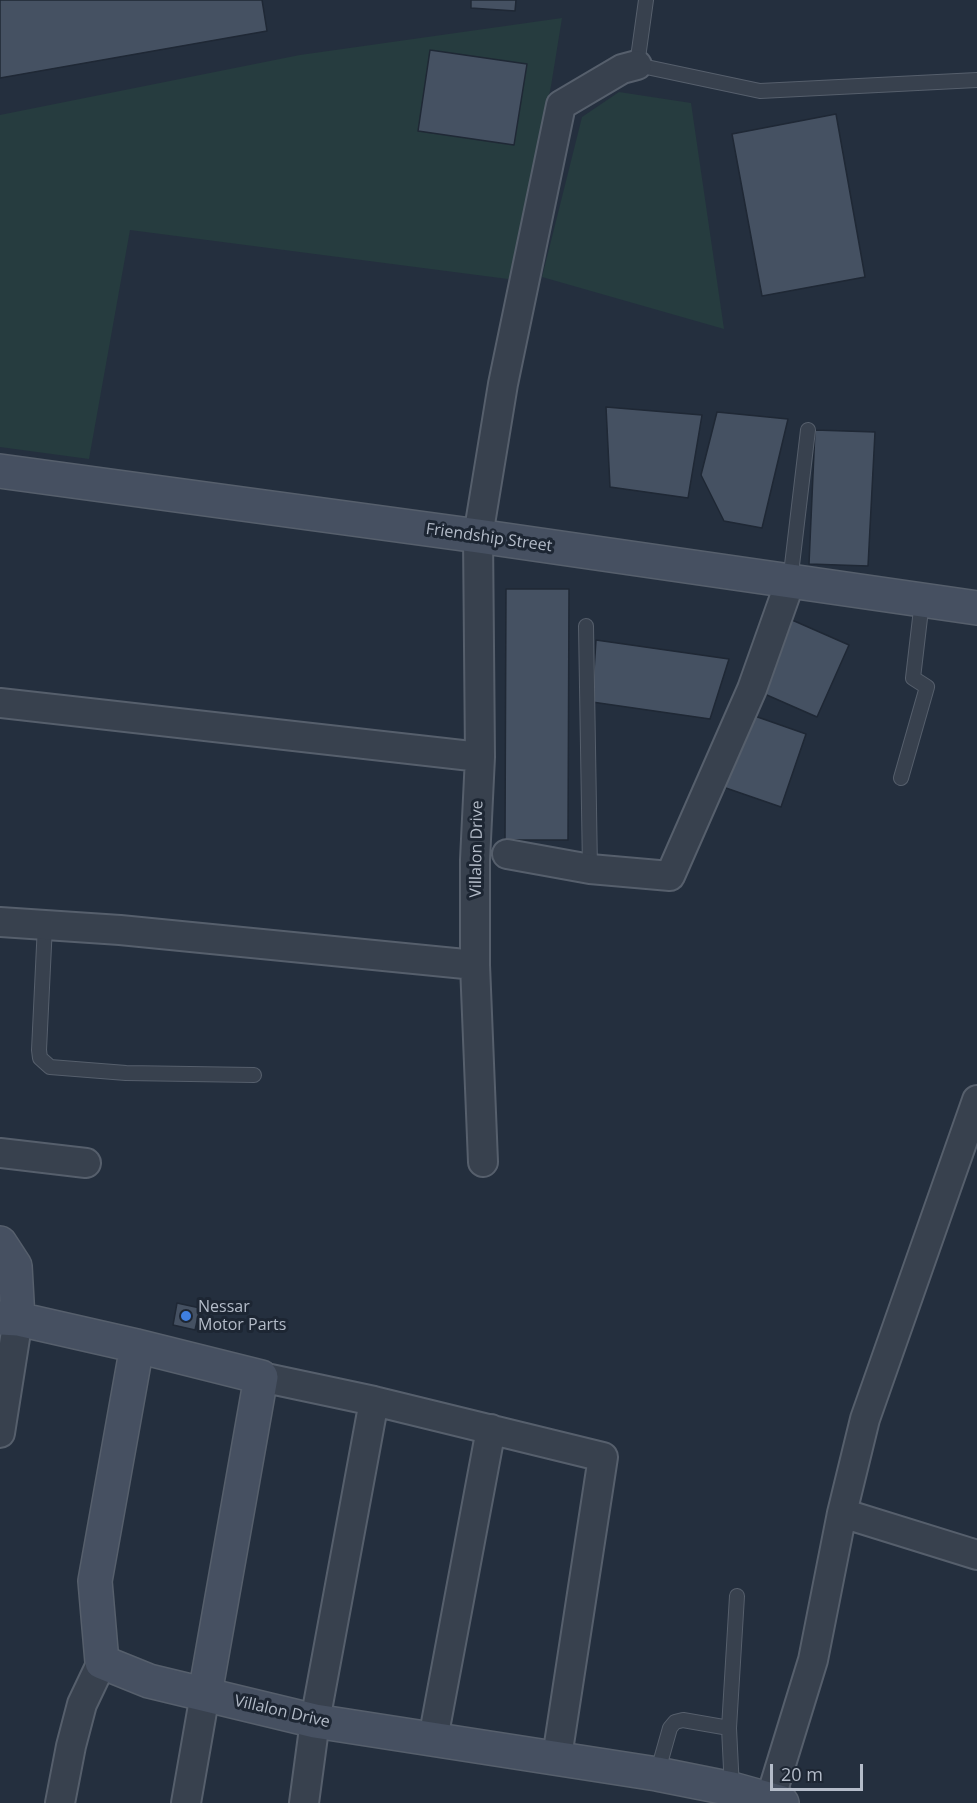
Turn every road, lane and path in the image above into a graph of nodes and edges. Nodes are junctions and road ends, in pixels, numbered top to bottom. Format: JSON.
{"nodes":[{"id":1,"x":646,"y":0,"type":"edge"},
{"id":2,"x":637,"y":65,"type":"junction"},
{"id":3,"x":977,"y":80,"type":"edge"},
{"id":4,"x":808,"y":430,"type":"dead end"},
{"id":5,"x":0,"y":471,"type":"edge"},
{"id":6,"x":478,"y":536,"type":"junction"},
{"id":7,"x":790,"y":582,"type":"junction"},
{"id":8,"x":922,"y":601,"type":"junction"},
{"id":9,"x":977,"y":608,"type":"edge"},
{"id":10,"x":586,"y":626,"type":"dead end"},
{"id":11,"x":0,"y":703,"type":"edge"},
{"id":12,"x":480,"y":757,"type":"junction"},
{"id":13,"x":901,"y":778,"type":"dead end"},
{"id":14,"x":507,"y":854,"type":"dead end"},
{"id":15,"x":590,"y":869,"type":"junction"},
{"id":16,"x":0,"y":922,"type":"edge"},
{"id":17,"x":45,"y":925,"type":"junction"},
{"id":18,"x":475,"y":965,"type":"junction"},
{"id":19,"x":254,"y":1075,"type":"dead end"},
{"id":20,"x":977,"y":1100,"type":"edge"},
{"id":21,"x":0,"y":1153,"type":"edge"},
{"id":22,"x":483,"y":1162,"type":"dead end"},
{"id":23,"x":86,"y":1163,"type":"dead end"},
{"id":24,"x":0,"y":1243,"type":"edge"},
{"id":25,"x":9,"y":1318,"type":"edge"},
{"id":26,"x":137,"y":1346,"type":"junction"},
{"id":27,"x":261,"y":1377,"type":"junction"},
{"id":28,"x":374,"y":1401,"type":"junction"},
{"id":29,"x":491,"y":1429,"type":"junction"},
{"id":30,"x":0,"y":1433,"type":"edge"},
{"id":31,"x":842,"y":1513,"type":"junction"},
{"id":32,"x":977,"y":1555,"type":"edge"},
{"id":33,"x":737,"y":1596,"type":"dead end"},
{"id":34,"x":102,"y":1662,"type":"junction"},
{"id":35,"x":205,"y":1694,"type":"junction"},
{"id":36,"x":315,"y":1721,"type":"junction"},
{"id":37,"x":729,"y":1728,"type":"junction"},
{"id":38,"x":433,"y":1739,"type":"junction"},
{"id":39,"x":557,"y":1757,"type":"junction"},
{"id":40,"x":657,"y":1774,"type":"junction"},
{"id":41,"x":732,"y":1789,"type":"junction"},
{"id":42,"x":774,"y":1802,"type":"edge"},
{"id":43,"x":60,"y":1803,"type":"edge"},
{"id":44,"x":186,"y":1803,"type":"edge"},
{"id":45,"x":304,"y":1803,"type":"edge"}],
"edges":[{"from":1,"to":2,"type":"lane"},
{"from":2,"to":3,"type":"lane"},
{"from":2,"to":6,"type":"street","name":"Villalon Drive"},
{"from":4,"to":7,"type":"lane"},
{"from":5,"to":6,"type":"street","name":"Friendship Street"},
{"from":6,"to":7,"type":"street","name":"Friendship Street"},
{"from":6,"to":12,"type":"street","name":"Villalon Drive"},
{"from":7,"to":8,"type":"street","name":"Friendship Street"},
{"from":7,"to":15,"type":"street"},
{"from":8,"to":9,"type":"street","name":"Friendship Street"},
{"from":8,"to":13,"type":"lane"},
{"from":10,"to":15,"type":"lane"},
{"from":11,"to":12,"type":"street"},
{"from":12,"to":18,"type":"street","name":"Villalon Drive"},
{"from":14,"to":15,"type":"street"},
{"from":16,"to":17,"type":"street"},
{"from":17,"to":18,"type":"street"},
{"from":17,"to":19,"type":"lane"},
{"from":18,"to":22,"type":"street","name":"Villalon Drive"},
{"from":20,"to":31,"type":"street"},
{"from":21,"to":23,"type":"street"},
{"from":24,"to":25,"type":"street"},
{"from":25,"to":26,"type":"street"},
{"from":25,"to":30,"type":"street"},
{"from":26,"to":27,"type":"street"},
{"from":26,"to":34,"type":"street"},
{"from":27,"to":28,"type":"street"},
{"from":27,"to":35,"type":"street"},
{"from":28,"to":29,"type":"street"},
{"from":28,"to":36,"type":"street"},
{"from":29,"to":38,"type":"street"},
{"from":29,"to":39,"type":"street"},
{"from":31,"to":32,"type":"street"},
{"from":31,"to":42,"type":"street"},
{"from":33,"to":37,"type":"lane"},
{"from":34,"to":35,"type":"street","name":"Villalon Drive"},
{"from":34,"to":43,"type":"street"},
{"from":35,"to":36,"type":"street","name":"Villalon Drive"},
{"from":35,"to":44,"type":"street"},
{"from":36,"to":38,"type":"street","name":"Villalon Drive"},
{"from":36,"to":45,"type":"street"},
{"from":37,"to":40,"type":"lane"},
{"from":37,"to":41,"type":"lane"},
{"from":38,"to":39,"type":"street","name":"Villalon Drive"},
{"from":39,"to":40,"type":"street","name":"Villalon Drive"},
{"from":40,"to":41,"type":"street","name":"Villalon Drive"},
{"from":41,"to":42,"type":"street","name":"Villalon Drive"}]}
